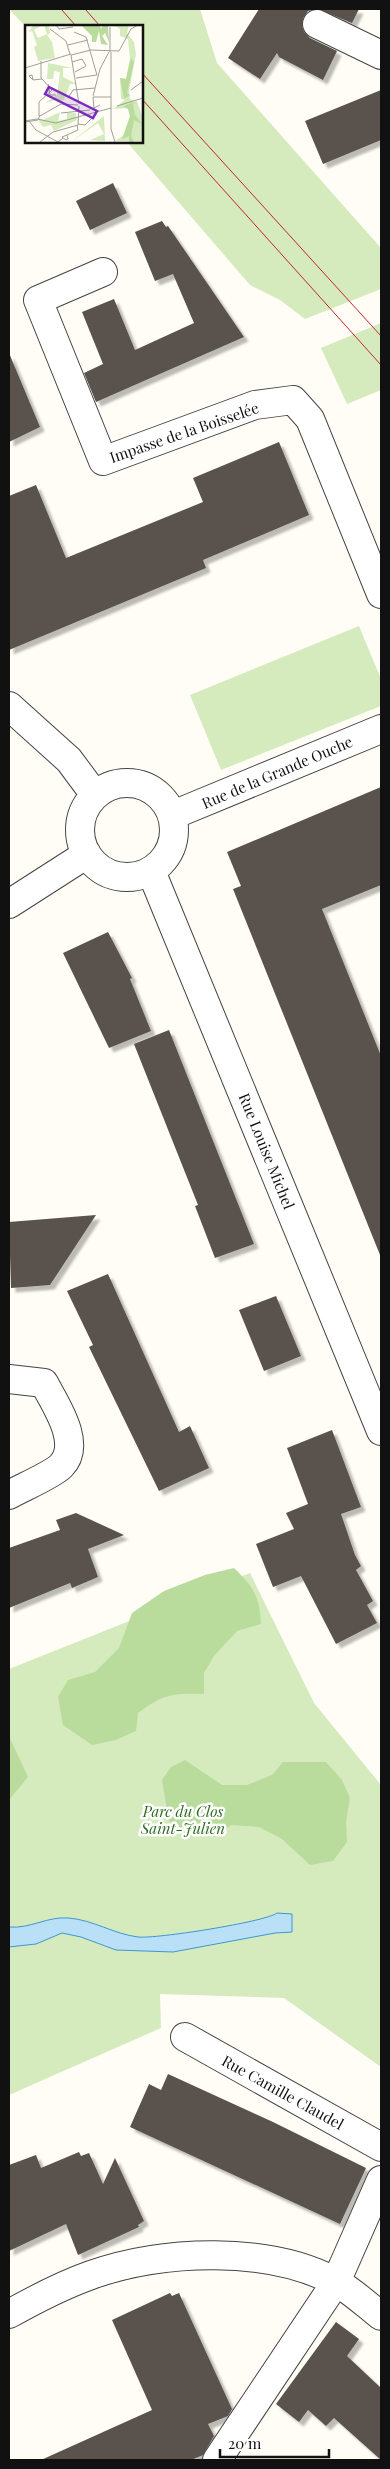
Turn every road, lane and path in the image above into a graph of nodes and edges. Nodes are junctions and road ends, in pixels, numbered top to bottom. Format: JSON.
{"nodes":[{"id":1,"x":317,"y":24,"type":"dead end"},
{"id":2,"x":381,"y":55,"type":"edge"},
{"id":3,"x":103,"y":272,"type":"dead end"},
{"id":4,"x":381,"y":594,"type":"edge"},
{"id":5,"x":9,"y":706,"type":"edge"},
{"id":6,"x":381,"y":729,"type":"edge"},
{"id":7,"x":95,"y":795,"type":"junction"},
{"id":8,"x":173,"y":815,"type":"junction"},
{"id":9,"x":87,"y":854,"type":"junction"},
{"id":10,"x":151,"y":871,"type":"junction"},
{"id":11,"x":9,"y":904,"type":"edge"},
{"id":12,"x":9,"y":1379,"type":"edge"},
{"id":13,"x":381,"y":1431,"type":"edge"},
{"id":14,"x":9,"y":1495,"type":"edge"},
{"id":15,"x":185,"y":2037,"type":"dead end"},
{"id":16,"x":381,"y":2147,"type":"edge"},
{"id":17,"x":381,"y":2180,"type":"edge"},
{"id":18,"x":336,"y":2282,"type":"junction"},
{"id":19,"x":12,"y":2305,"type":"edge"},
{"id":20,"x":381,"y":2316,"type":"edge"},
{"id":21,"x":217,"y":2460,"type":"edge"}],
"edges":[{"from":1,"to":2,"type":"street"},
{"from":3,"to":4,"type":"street","name":"Impasse de la Boisselée"},
{"from":5,"to":7,"type":"street"},
{"from":6,"to":8,"type":"street","name":"Rue de la Grande Ouche"},
{"from":7,"to":8,"type":"street"},
{"from":7,"to":9,"type":"street"},
{"from":8,"to":10,"type":"street"},
{"from":9,"to":10,"type":"street"},
{"from":9,"to":11,"type":"street"},
{"from":10,"to":13,"type":"street","name":"Rue Louise Michel"},
{"from":12,"to":14,"type":"street"},
{"from":15,"to":16,"type":"street","name":"Rue Camille Claudel"},
{"from":17,"to":18,"type":"street"},
{"from":18,"to":19,"type":"street"},
{"from":18,"to":20,"type":"street"},
{"from":18,"to":21,"type":"street"}]}
